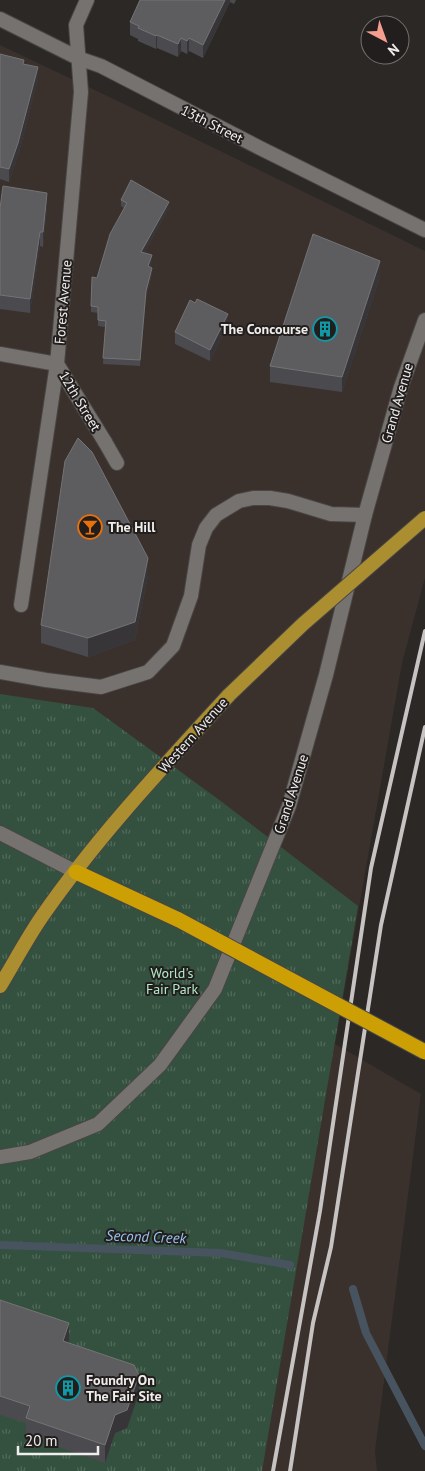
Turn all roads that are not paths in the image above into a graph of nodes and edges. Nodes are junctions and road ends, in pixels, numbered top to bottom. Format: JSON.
{"nodes":[{"id":1,"x":88,"y":0,"type":"edge"},
{"id":2,"x":0,"y":19,"type":"edge"},
{"id":3,"x":78,"y":58,"type":"junction"},
{"id":4,"x":425,"y":230,"type":"edge"},
{"id":5,"x":425,"y":320,"type":"edge"},
{"id":6,"x":0,"y":354,"type":"edge"},
{"id":7,"x":57,"y":364,"type":"junction"},
{"id":8,"x":117,"y":463,"type":"dead end"},
{"id":9,"x":365,"y":515,"type":"junction"},
{"id":10,"x":425,"y":518,"type":"edge"},
{"id":11,"x":21,"y":605,"type":"dead end"},
{"id":12,"x":0,"y":672,"type":"edge"},
{"id":13,"x":0,"y":833,"type":"edge"},
{"id":14,"x":76,"y":872,"type":"junction"},
{"id":15,"x":0,"y":986,"type":"edge"},
{"id":16,"x":425,"y":1052,"type":"edge"},
{"id":17,"x":0,"y":1157,"type":"edge"}],
"edges":[{"from":1,"to":3,"type":"street","name":"Forest Avenue"},
{"from":2,"to":3,"type":"street","name":"13th Street"},
{"from":3,"to":4,"type":"street","name":"13th Street"},
{"from":3,"to":7,"type":"street","name":"Forest Avenue"},
{"from":5,"to":9,"type":"street","name":"Grand Avenue"},
{"from":6,"to":7,"type":"street","name":"12th Street"},
{"from":7,"to":8,"type":"street","name":"12th Street"},
{"from":7,"to":11,"type":"street","name":"Forest Avenue"},
{"from":9,"to":12,"type":"street"},
{"from":9,"to":17,"type":"street","name":"Grand Avenue"},
{"from":10,"to":14,"type":"main road","name":"Western Avenue","bridge":true},
{"from":13,"to":14,"type":"street"},
{"from":14,"to":15,"type":"main road","name":"Western Avenue"},
{"from":14,"to":16,"type":"highway","bridge":true}]}
